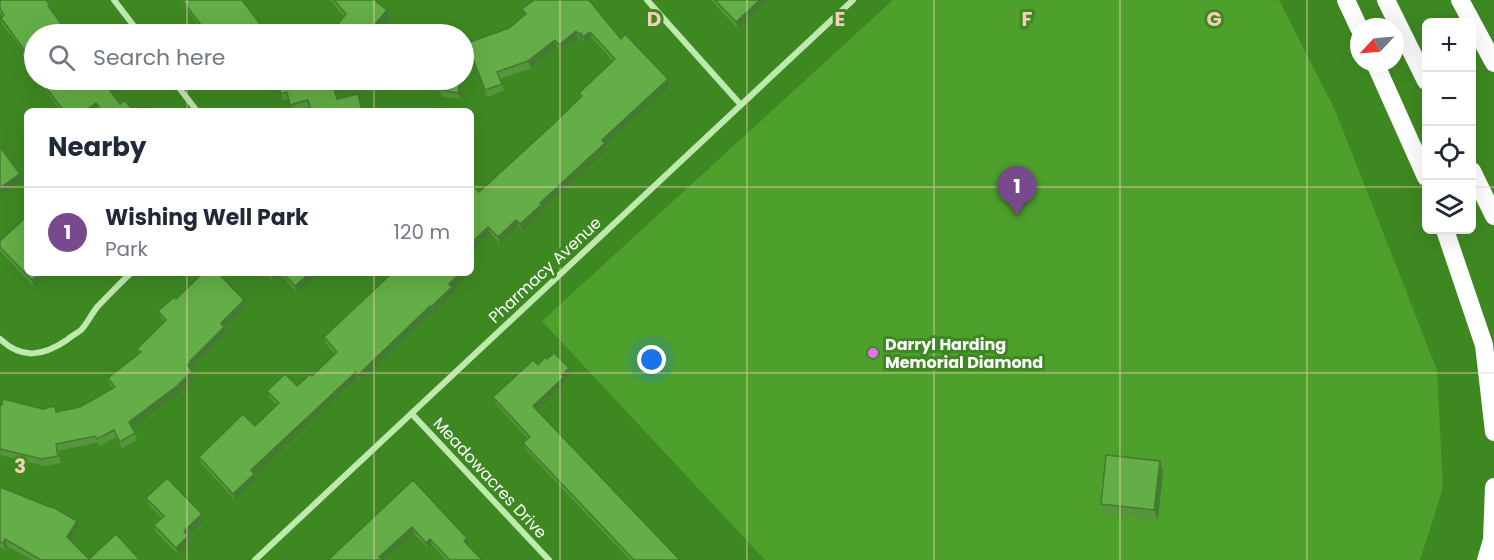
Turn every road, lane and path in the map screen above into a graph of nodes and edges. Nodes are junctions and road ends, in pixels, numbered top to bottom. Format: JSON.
{"nodes":[{"id":1,"x":114,"y":0,"type":"edge"},
{"id":2,"x":646,"y":0,"type":"edge"},
{"id":3,"x":853,"y":0,"type":"edge"},
{"id":4,"x":1346,"y":0,"type":"edge"},
{"id":5,"x":1386,"y":0,"type":"edge"},
{"id":6,"x":1460,"y":0,"type":"edge"},
{"id":7,"x":1354,"y":18,"type":"edge"},
{"id":8,"x":132,"y":24,"type":"edge"},
{"id":9,"x":1494,"y":63,"type":"edge"},
{"id":10,"x":1379,"y":72,"type":"edge"},
{"id":11,"x":1422,"y":73,"type":"edge"},
{"id":12,"x":181,"y":90,"type":"edge"},
{"id":13,"x":741,"y":105,"type":"junction"},
{"id":14,"x":195,"y":108,"type":"edge"},
{"id":15,"x":1422,"y":168,"type":"edge"},
{"id":16,"x":1476,"y":179,"type":"edge"},
{"id":17,"x":1494,"y":216,"type":"edge"},
{"id":18,"x":1446,"y":234,"type":"edge"},
{"id":19,"x":128,"y":276,"type":"edge"},
{"id":20,"x":0,"y":339,"type":"edge"},
{"id":21,"x":412,"y":414,"type":"junction"},
{"id":22,"x":1494,"y":432,"type":"edge"},
{"id":23,"x":1494,"y":487,"type":"edge"},
{"id":24,"x":255,"y":560,"type":"edge"},
{"id":25,"x":549,"y":560,"type":"edge"},
{"id":26,"x":1486,"y":560,"type":"edge"}],
"edges":[{"from":1,"to":8,"type":"street"},
{"from":2,"to":13,"type":"street"},
{"from":3,"to":13,"type":"street","name":"Pharmacy Avenue"},
{"from":4,"to":7,"type":"highway"},
{"from":5,"to":11,"type":"highway"},
{"from":6,"to":9,"type":"highway"},
{"from":10,"to":15,"type":"highway"},
{"from":12,"to":14,"type":"street"},
{"from":13,"to":21,"type":"street","name":"Pharmacy Avenue"},
{"from":16,"to":17,"type":"highway"},
{"from":18,"to":22,"type":"highway"},
{"from":19,"to":20,"type":"street"},
{"from":21,"to":24,"type":"street","name":"Pharmacy Avenue"},
{"from":21,"to":25,"type":"street","name":"Meadowacres Drive"},
{"from":23,"to":26,"type":"highway"}]}
